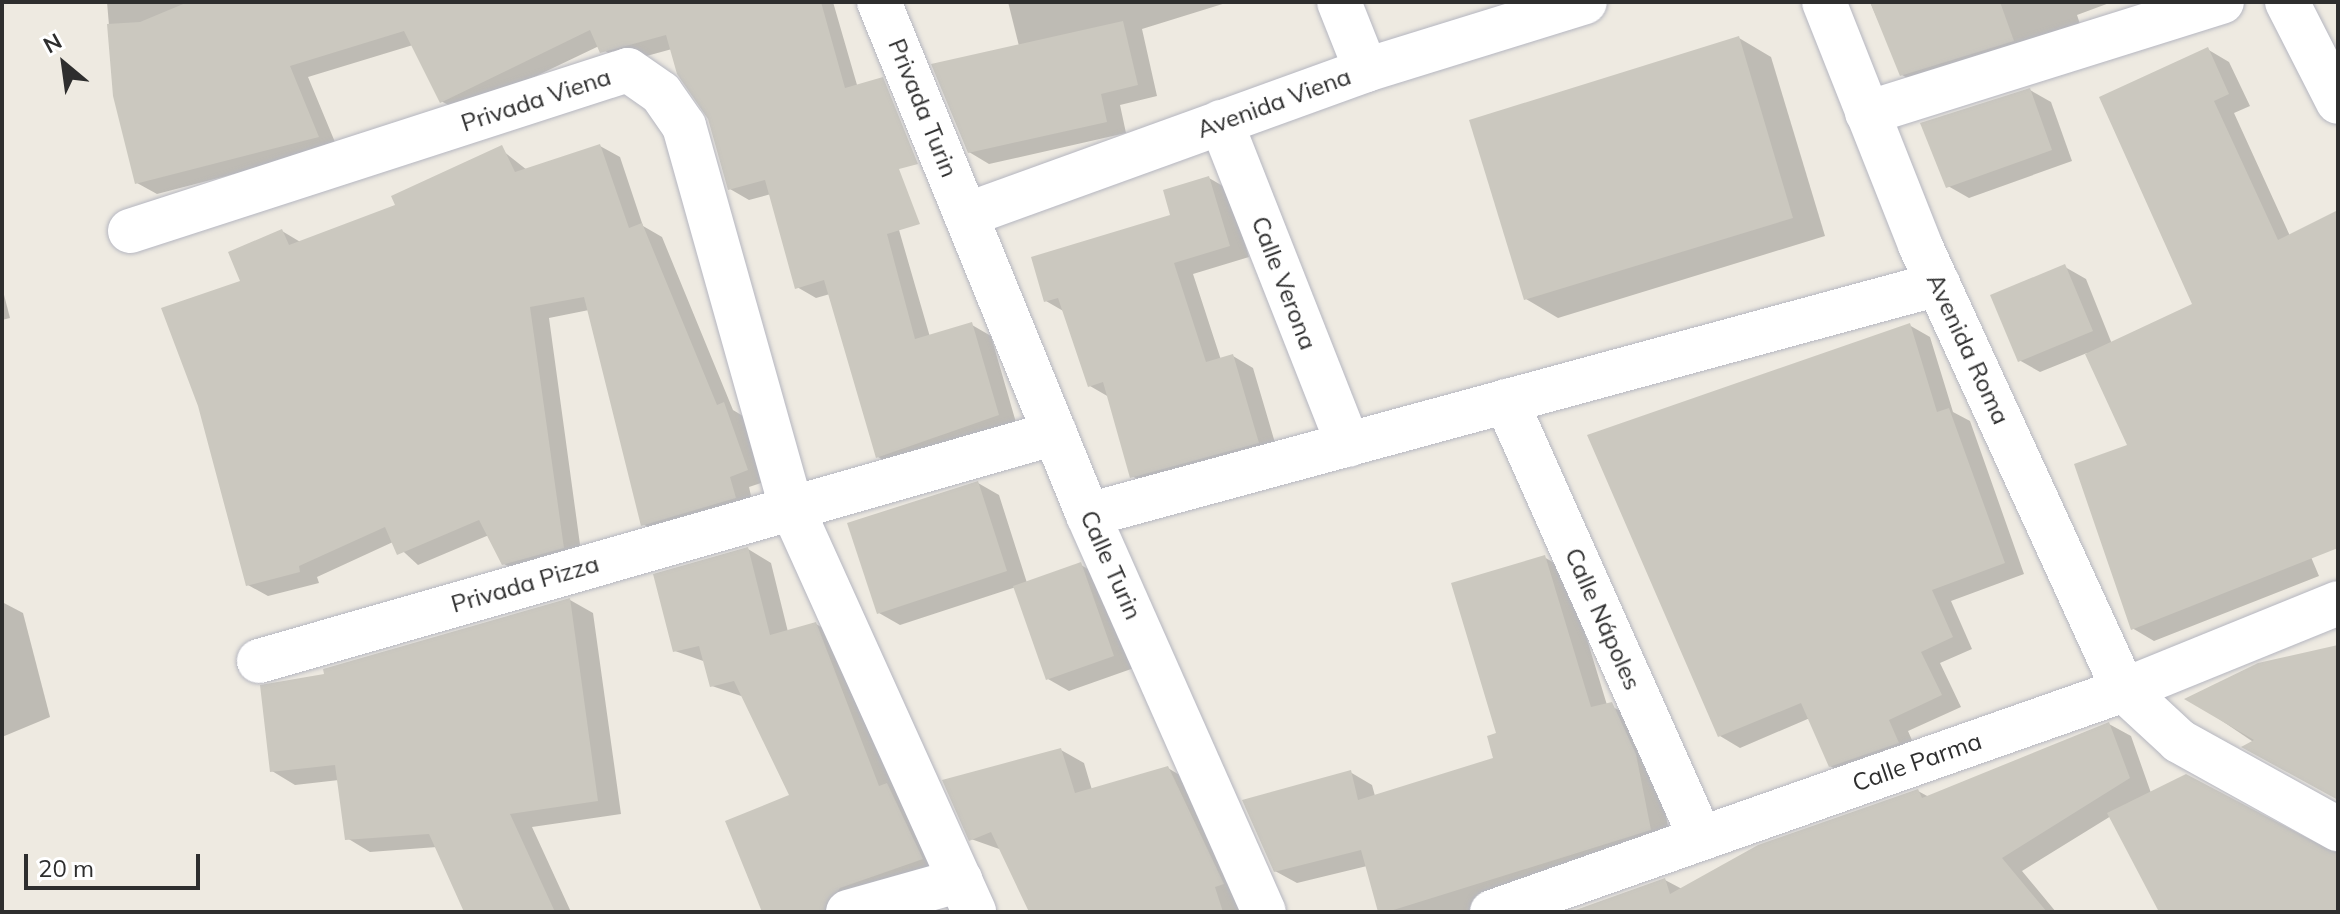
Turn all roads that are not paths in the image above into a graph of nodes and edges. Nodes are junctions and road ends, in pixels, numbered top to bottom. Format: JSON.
{"nodes":[{"id":1,"x":879,"y":2,"type":"edge"},
{"id":2,"x":1339,"y":2,"type":"edge"},
{"id":3,"x":1585,"y":2,"type":"edge"},
{"id":4,"x":1824,"y":2,"type":"edge"},
{"id":5,"x":2222,"y":2,"type":"edge"},
{"id":6,"x":2287,"y":2,"type":"edge"},
{"id":7,"x":1366,"y":70,"type":"junction"},
{"id":8,"x":2338,"y":102,"type":"edge"},
{"id":9,"x":1867,"y":113,"type":"junction"},
{"id":10,"x":1221,"y":122,"type":"junction"},
{"id":11,"x":966,"y":215,"type":"junction"},
{"id":12,"x":130,"y":231,"type":"dead end"},
{"id":13,"x":1938,"y":284,"type":"junction"},
{"id":14,"x":1506,"y":401,"type":"junction"},
{"id":15,"x":1055,"y":433,"type":"junction"},
{"id":16,"x":1348,"y":445,"type":"junction"},
{"id":17,"x":791,"y":506,"type":"junction"},
{"id":18,"x":1088,"y":515,"type":"junction"},
{"id":19,"x":2338,"y":603,"type":"edge"},
{"id":20,"x":259,"y":661,"type":"dead end"},
{"id":21,"x":2124,"y":690,"type":"junction"},
{"id":22,"x":2338,"y":829,"type":"edge"},
{"id":23,"x":1700,"y":837,"type":"junction"},
{"id":24,"x":968,"y":896,"type":"edge"},
{"id":25,"x":1554,"y":903,"type":"edge"},
{"id":26,"x":848,"y":912,"type":"edge"},
{"id":27,"x":1264,"y":912,"type":"edge"},
{"id":28,"x":1492,"y":912,"type":"edge"}],
"edges":[{"from":1,"to":11,"type":"street","name":"Privada Turin"},
{"from":2,"to":7,"type":"street"},
{"from":3,"to":7,"type":"street","name":"Avenida Viena"},
{"from":4,"to":9,"type":"street","name":"Avenida Roma"},
{"from":5,"to":9,"type":"street"},
{"from":6,"to":8,"type":"street"},
{"from":7,"to":10,"type":"street","name":"Avenida Viena"},
{"from":9,"to":13,"type":"street","name":"Avenida Roma"},
{"from":10,"to":11,"type":"street","name":"Avenida Viena"},
{"from":10,"to":16,"type":"street","name":"Calle Verona"},
{"from":11,"to":15,"type":"street","name":"Calle Turin"},
{"from":12,"to":17,"type":"street","name":"Privada Viena"},
{"from":13,"to":14,"type":"street"},
{"from":13,"to":21,"type":"street","name":"Avenida Roma"},
{"from":14,"to":16,"type":"street"},
{"from":14,"to":23,"type":"street","name":"Calle Nápoles"},
{"from":15,"to":17,"type":"street","name":"Privada Pizza"},
{"from":15,"to":18,"type":"street","name":"Calle Turin"},
{"from":16,"to":18,"type":"street"},
{"from":17,"to":20,"type":"street","name":"Privada Pizza"},
{"from":17,"to":24,"type":"street"},
{"from":18,"to":27,"type":"street","name":"Calle Turin"},
{"from":19,"to":21,"type":"street","name":"Calle Parma"},
{"from":21,"to":22,"type":"street"},
{"from":21,"to":23,"type":"street","name":"Calle Parma"},
{"from":23,"to":25,"type":"street","name":"Calle Parma"},
{"from":24,"to":26,"type":"street"},
{"from":25,"to":28,"type":"street","name":"Calle Parma"}]}
